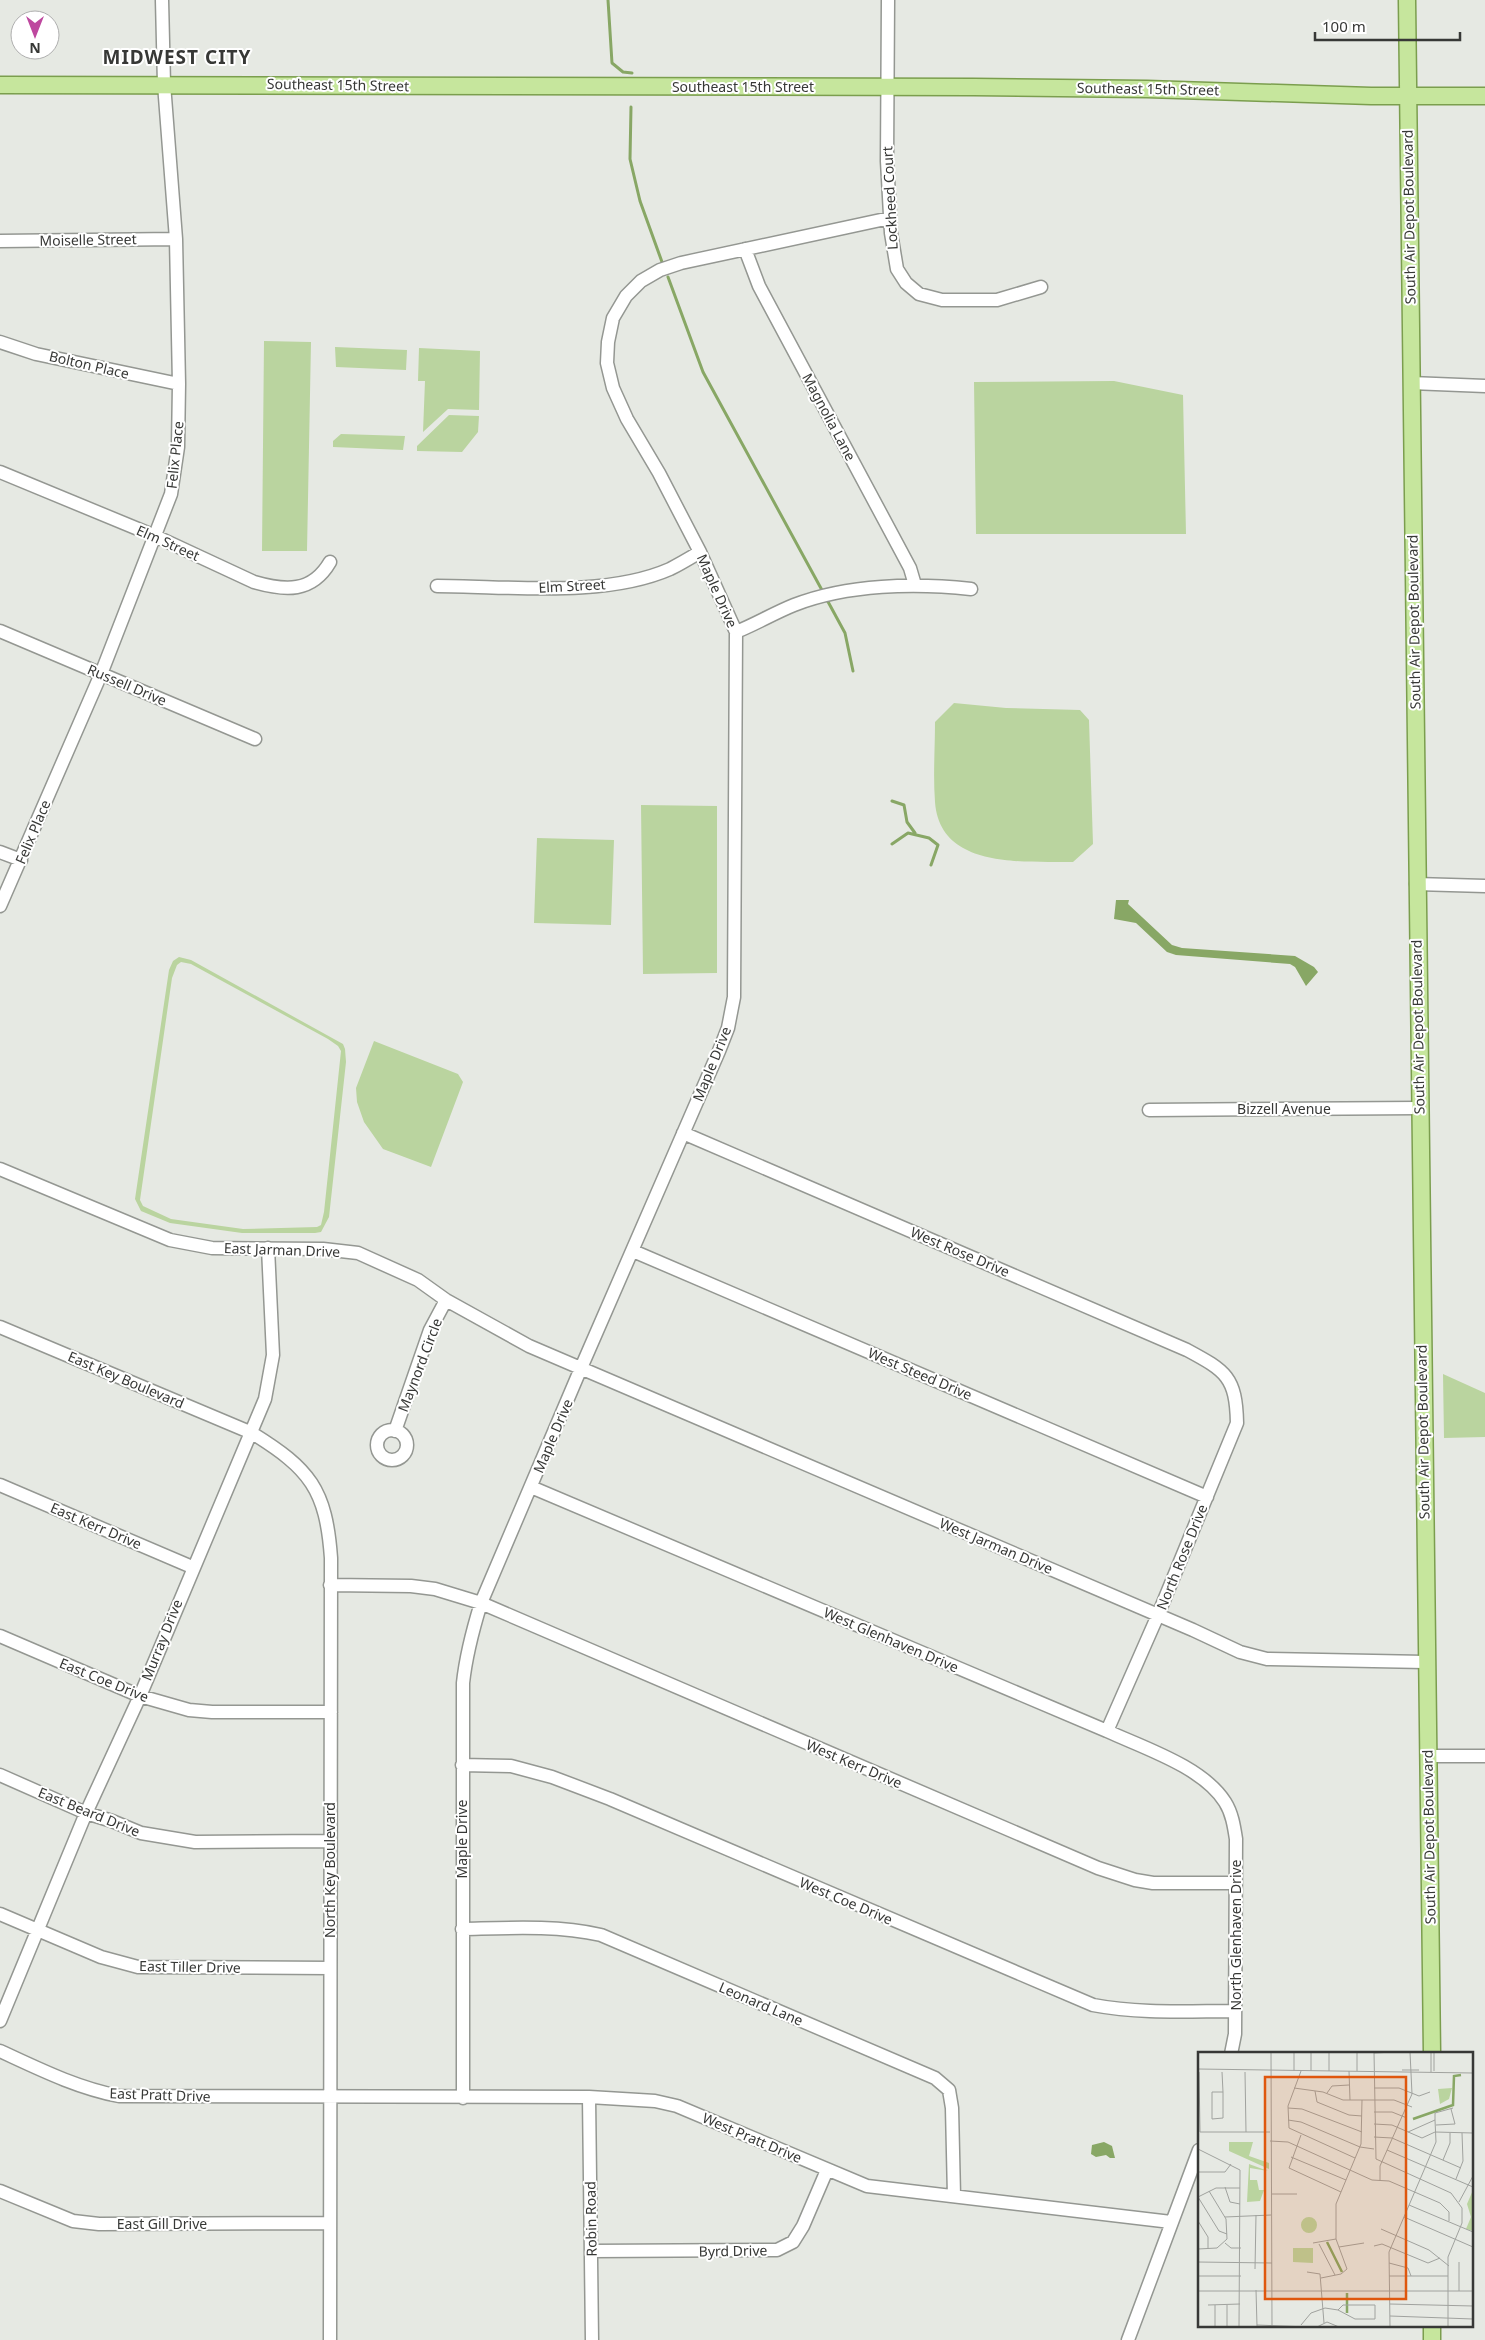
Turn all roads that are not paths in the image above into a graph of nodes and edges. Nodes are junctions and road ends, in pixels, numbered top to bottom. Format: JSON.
{"nodes":[{"id":1,"x":162,"y":0,"type":"edge"},
{"id":2,"x":888,"y":0,"type":"edge"},
{"id":3,"x":1407,"y":0,"type":"edge"},
{"id":4,"x":0,"y":84,"type":"edge"},
{"id":5,"x":164,"y":84,"type":"junction"},
{"id":6,"x":887,"y":87,"type":"junction"},
{"id":7,"x":1408,"y":96,"type":"junction"},
{"id":8,"x":1485,"y":96,"type":"edge"},
{"id":9,"x":890,"y":218,"type":"junction"},
{"id":10,"x":176,"y":239,"type":"junction"},
{"id":11,"x":0,"y":241,"type":"edge"},
{"id":12,"x":746,"y":249,"type":"junction"},
{"id":13,"x":1042,"y":287,"type":"dead end"},
{"id":14,"x":0,"y":342,"type":"edge"},
{"id":15,"x":1412,"y":383,"type":"junction"},
{"id":16,"x":179,"y":384,"type":"junction"},
{"id":17,"x":1485,"y":386,"type":"edge"},
{"id":18,"x":0,"y":472,"type":"edge"},
{"id":19,"x":155,"y":536,"type":"junction"},
{"id":20,"x":700,"y":552,"type":"junction"},
{"id":21,"x":330,"y":562,"type":"dead end"},
{"id":22,"x":915,"y":585,"type":"junction"},
{"id":23,"x":437,"y":586,"type":"dead end"},
{"id":24,"x":971,"y":589,"type":"dead end"},
{"id":25,"x":0,"y":631,"type":"edge"},
{"id":26,"x":736,"y":632,"type":"junction"},
{"id":27,"x":101,"y":674,"type":"junction"},
{"id":28,"x":254,"y":739,"type":"dead end"},
{"id":29,"x":0,"y":852,"type":"edge"},
{"id":30,"x":21,"y":860,"type":"junction"},
{"id":31,"x":1416,"y":884,"type":"junction"},
{"id":32,"x":1485,"y":886,"type":"edge"},
{"id":33,"x":0,"y":906,"type":"edge"},
{"id":34,"x":1419,"y":1108,"type":"junction"},
{"id":35,"x":1149,"y":1110,"type":"dead end"},
{"id":36,"x":684,"y":1133,"type":"junction"},
{"id":37,"x":0,"y":1169,"type":"edge"},
{"id":38,"x":268,"y":1248,"type":"junction"},
{"id":39,"x":633,"y":1251,"type":"junction"},
{"id":40,"x":446,"y":1300,"type":"junction"},
{"id":41,"x":0,"y":1327,"type":"edge"},
{"id":42,"x":581,"y":1368,"type":"junction"},
{"id":43,"x":1230,"y":1380,"type":"joint"},
{"id":44,"x":395,"y":1431,"type":"dead end"},
{"id":45,"x":252,"y":1433,"type":"junction"},
{"id":46,"x":0,"y":1485,"type":"edge"},
{"id":47,"x":531,"y":1487,"type":"junction"},
{"id":48,"x":1207,"y":1497,"type":"junction"},
{"id":49,"x":192,"y":1567,"type":"junction"},
{"id":50,"x":330,"y":1585,"type":"junction"},
{"id":51,"x":482,"y":1603,"type":"junction"},
{"id":52,"x":1158,"y":1615,"type":"junction"},
{"id":53,"x":0,"y":1636,"type":"edge"},
{"id":54,"x":1425,"y":1662,"type":"junction"},
{"id":55,"x":140,"y":1696,"type":"junction"},
{"id":56,"x":331,"y":1712,"type":"junction"},
{"id":57,"x":1106,"y":1731,"type":"junction"},
{"id":58,"x":1428,"y":1756,"type":"junction"},
{"id":59,"x":1485,"y":1756,"type":"edge"},
{"id":60,"x":462,"y":1765,"type":"junction"},
{"id":61,"x":0,"y":1775,"type":"edge"},
{"id":62,"x":86,"y":1813,"type":"junction"},
{"id":63,"x":1232,"y":1816,"type":"joint"},
{"id":64,"x":330,"y":1841,"type":"junction"},
{"id":65,"x":1235,"y":1883,"type":"junction"},
{"id":66,"x":0,"y":1914,"type":"edge"},
{"id":67,"x":462,"y":1929,"type":"junction"},
{"id":68,"x":38,"y":1931,"type":"junction"},
{"id":69,"x":330,"y":1968,"type":"junction"},
{"id":70,"x":1235,"y":2011,"type":"junction"},
{"id":71,"x":0,"y":2021,"type":"edge"},
{"id":72,"x":0,"y":2051,"type":"edge"},
{"id":73,"x":1231,"y":2052,"type":"edge"},
{"id":74,"x":1432,"y":2052,"type":"edge"},
{"id":75,"x":329,"y":2096,"type":"junction"},
{"id":76,"x":589,"y":2097,"type":"junction"},
{"id":77,"x":463,"y":2098,"type":"junction"},
{"id":78,"x":1198,"y":2153,"type":"edge"},
{"id":79,"x":827,"y":2170,"type":"junction"},
{"id":80,"x":0,"y":2191,"type":"edge"},
{"id":81,"x":954,"y":2196,"type":"junction"},
{"id":82,"x":1171,"y":2222,"type":"junction"},
{"id":83,"x":330,"y":2223,"type":"junction"},
{"id":84,"x":592,"y":2251,"type":"junction"},
{"id":85,"x":330,"y":2340,"type":"edge"},
{"id":86,"x":592,"y":2340,"type":"edge"},
{"id":87,"x":1128,"y":2340,"type":"edge"}],
"edges":[{"from":1,"to":5,"type":"street","name":"Felix Place"},
{"from":2,"to":6,"type":"street","name":"Lockheed Court"},
{"from":3,"to":7,"type":"main road","name":"South Air Depot Boulevard"},
{"from":4,"to":5,"type":"main road","name":"Southeast 15th Street"},
{"from":5,"to":6,"type":"main road","name":"Southeast 15th Street"},
{"from":5,"to":10,"type":"street","name":"Felix Place"},
{"from":6,"to":7,"type":"main road","name":"Southeast 15th Street"},
{"from":6,"to":9,"type":"street","name":"Lockheed Court"},
{"from":7,"to":8,"type":"main road","name":"Southeast 15th Street"},
{"from":7,"to":15,"type":"main road","name":"South Air Depot Boulevard"},
{"from":9,"to":12,"type":"street","name":"Maple Drive"},
{"from":9,"to":13,"type":"street","name":"Lockheed Court"},
{"from":10,"to":11,"type":"street","name":"Moiselle Street"},
{"from":10,"to":16,"type":"street","name":"Felix Place"},
{"from":12,"to":20,"type":"street","name":"Maple Drive"},
{"from":12,"to":22,"type":"street","name":"Magnolia Lane"},
{"from":14,"to":16,"type":"street","name":"Bolton Place"},
{"from":15,"to":17,"type":"street"},
{"from":15,"to":31,"type":"main road","name":"South Air Depot Boulevard"},
{"from":16,"to":19,"type":"street","name":"Felix Place"},
{"from":18,"to":19,"type":"street","name":"Elm Street"},
{"from":19,"to":21,"type":"street","name":"Elm Street"},
{"from":19,"to":27,"type":"street","name":"Felix Place"},
{"from":20,"to":23,"type":"street","name":"Elm Street"},
{"from":20,"to":26,"type":"street","name":"Maple Drive"},
{"from":22,"to":24,"type":"street"},
{"from":22,"to":26,"type":"street"},
{"from":25,"to":27,"type":"street","name":"Russell Drive"},
{"from":26,"to":36,"type":"street","name":"Maple Drive"},
{"from":27,"to":28,"type":"street","name":"Russell Drive"},
{"from":27,"to":30,"type":"street","name":"Felix Place"},
{"from":29,"to":30,"type":"street"},
{"from":30,"to":33,"type":"street","name":"Felix Place"},
{"from":31,"to":32,"type":"street"},
{"from":31,"to":34,"type":"main road","name":"South Air Depot Boulevard"},
{"from":34,"to":35,"type":"street","name":"Bizzell Avenue"},
{"from":34,"to":54,"type":"main road","name":"South Air Depot Boulevard"},
{"from":36,"to":39,"type":"street","name":"Maple Drive"},
{"from":36,"to":43,"type":"street","name":"West Rose Drive"},
{"from":37,"to":38,"type":"street","name":"East Jarman Drive"},
{"from":38,"to":40,"type":"street","name":"East Jarman Drive"},
{"from":38,"to":45,"type":"street","name":"Murray Drive"},
{"from":39,"to":42,"type":"street","name":"Maple Drive"},
{"from":39,"to":48,"type":"street","name":"West Steed Drive"},
{"from":40,"to":42,"type":"street","name":"East Jarman Drive"},
{"from":40,"to":44,"type":"street","name":"Maynord Circle"},
{"from":41,"to":45,"type":"street","name":"East Key Boulevard"},
{"from":42,"to":47,"type":"street","name":"Maple Drive"},
{"from":42,"to":52,"type":"street","name":"West Jarman Drive"},
{"from":43,"to":48,"type":"street","name":"North Rose Drive"},
{"from":45,"to":49,"type":"street","name":"Murray Drive"},
{"from":45,"to":50,"type":"street","name":"North Key Boulevard"},
{"from":46,"to":49,"type":"street","name":"East Kerr Drive"},
{"from":47,"to":51,"type":"street","name":"Maple Drive"},
{"from":47,"to":57,"type":"street","name":"West Glenhaven Drive"},
{"from":48,"to":52,"type":"street","name":"North Rose Drive"},
{"from":49,"to":55,"type":"street","name":"Murray Drive"},
{"from":50,"to":51,"type":"street"},
{"from":50,"to":56,"type":"street","name":"North Key Boulevard"},
{"from":51,"to":60,"type":"street","name":"Maple Drive"},
{"from":51,"to":65,"type":"street","name":"West Kerr Drive"},
{"from":52,"to":54,"type":"street","name":"West Jarman Drive"},
{"from":52,"to":57,"type":"street","name":"North Rose Drive"},
{"from":53,"to":55,"type":"street","name":"East Coe Drive"},
{"from":54,"to":58,"type":"main road","name":"South Air Depot Boulevard"},
{"from":55,"to":56,"type":"street","name":"East Coe Drive"},
{"from":55,"to":62,"type":"street","name":"Murray Drive"},
{"from":56,"to":64,"type":"street","name":"North Key Boulevard"},
{"from":57,"to":63,"type":"street","name":"West Glenhaven Drive"},
{"from":58,"to":59,"type":"street"},
{"from":58,"to":74,"type":"main road","name":"South Air Depot Boulevard"},
{"from":60,"to":67,"type":"street","name":"Maple Drive"},
{"from":60,"to":70,"type":"street","name":"West Coe Drive"},
{"from":61,"to":62,"type":"street","name":"East Beard Drive"},
{"from":62,"to":64,"type":"street","name":"East Beard Drive"},
{"from":62,"to":68,"type":"street","name":"Murray Drive"},
{"from":63,"to":65,"type":"street","name":"North Glenhaven Drive"},
{"from":64,"to":69,"type":"street","name":"North Key Boulevard"},
{"from":65,"to":70,"type":"street","name":"North Glenhaven Drive"},
{"from":66,"to":68,"type":"street","name":"East Tiller Drive"},
{"from":67,"to":77,"type":"street","name":"Maple Drive"},
{"from":67,"to":81,"type":"street","name":"Leonard Lane"},
{"from":68,"to":69,"type":"street","name":"East Tiller Drive"},
{"from":68,"to":71,"type":"street","name":"Murray Drive"},
{"from":69,"to":75,"type":"street","name":"North Key Boulevard"},
{"from":70,"to":73,"type":"street","name":"North Glenhaven Drive"},
{"from":72,"to":75,"type":"street","name":"East Pratt Drive"},
{"from":75,"to":77,"type":"street","name":"West Pratt Drive"},
{"from":75,"to":83,"type":"street","name":"North Key Boulevard"},
{"from":76,"to":77,"type":"street","name":"West Pratt Drive"},
{"from":76,"to":79,"type":"street","name":"West Pratt Drive"},
{"from":76,"to":84,"type":"street","name":"Robin Road"},
{"from":78,"to":82,"type":"street"},
{"from":79,"to":81,"type":"street","name":"West Pratt Drive"},
{"from":79,"to":84,"type":"street","name":"Byrd Drive"},
{"from":80,"to":83,"type":"street","name":"East Gill Drive"},
{"from":81,"to":82,"type":"street","name":"West Pratt Drive"},
{"from":82,"to":87,"type":"street"},
{"from":83,"to":85,"type":"street","name":"North Key Boulevard"},
{"from":84,"to":86,"type":"street","name":"Robin Road"}]}
